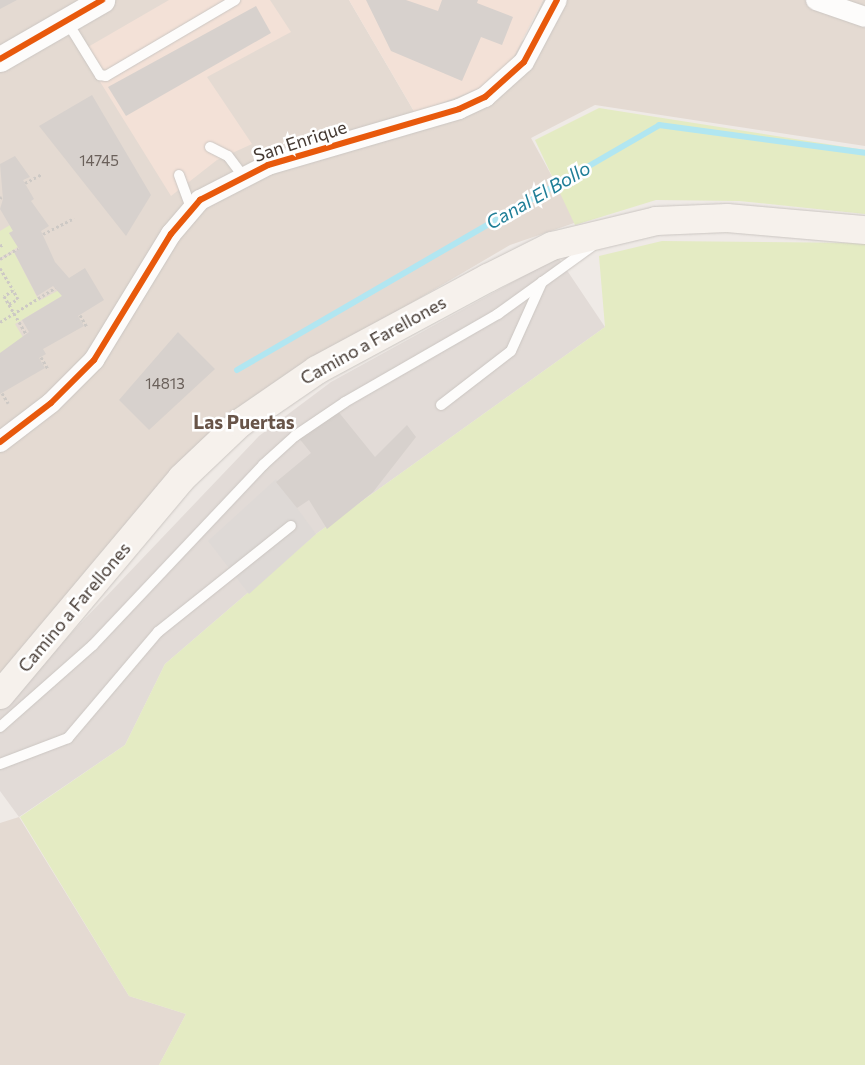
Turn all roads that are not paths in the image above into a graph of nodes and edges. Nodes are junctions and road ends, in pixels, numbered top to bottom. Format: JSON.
{"nodes":[{"id":1,"x":102,"y":0,"type":"edge"},
{"id":2,"x":235,"y":0,"type":"edge"},
{"id":3,"x":557,"y":0,"type":"edge"},
{"id":4,"x":816,"y":0,"type":"edge"},
{"id":5,"x":865,"y":17,"type":"edge"},
{"id":6,"x":66,"y":20,"type":"junction"},
{"id":7,"x":0,"y":59,"type":"edge"},
{"id":8,"x":210,"y":147,"type":"dead end"},
{"id":9,"x":179,"y":175,"type":"dead end"},
{"id":10,"x":243,"y":176,"type":"junction"},
{"id":11,"x":191,"y":208,"type":"junction"},
{"id":12,"x":621,"y":226,"type":"junction"},
{"id":13,"x":865,"y":230,"type":"edge"},
{"id":14,"x":543,"y":281,"type":"junction"},
{"id":15,"x":441,"y":404,"type":"dead end"},
{"id":16,"x":0,"y":442,"type":"edge"},
{"id":17,"x":291,"y":526,"type":"dead end"},
{"id":18,"x":0,"y":695,"type":"edge"},
{"id":19,"x":0,"y":727,"type":"edge"},
{"id":20,"x":0,"y":764,"type":"edge"}],
"edges":[{"from":1,"to":6,"type":"street"},
{"from":2,"to":6,"type":"lane"},
{"from":3,"to":10,"type":"street","name":"San Enrique"},
{"from":4,"to":5,"type":"street"},
{"from":6,"to":7,"type":"street"},
{"from":8,"to":10,"type":"lane"},
{"from":9,"to":11,"type":"lane"},
{"from":10,"to":11,"type":"street","name":"San Enrique"},
{"from":11,"to":16,"type":"street","name":"San Enrique"},
{"from":12,"to":13,"type":"main road","name":"Camino a Farellones"},
{"from":12,"to":14,"type":"lane"},
{"from":12,"to":18,"type":"main road","name":"Camino a Farellones"},
{"from":14,"to":15,"type":"lane"},
{"from":14,"to":19,"type":"lane"},
{"from":17,"to":20,"type":"lane"}]}
